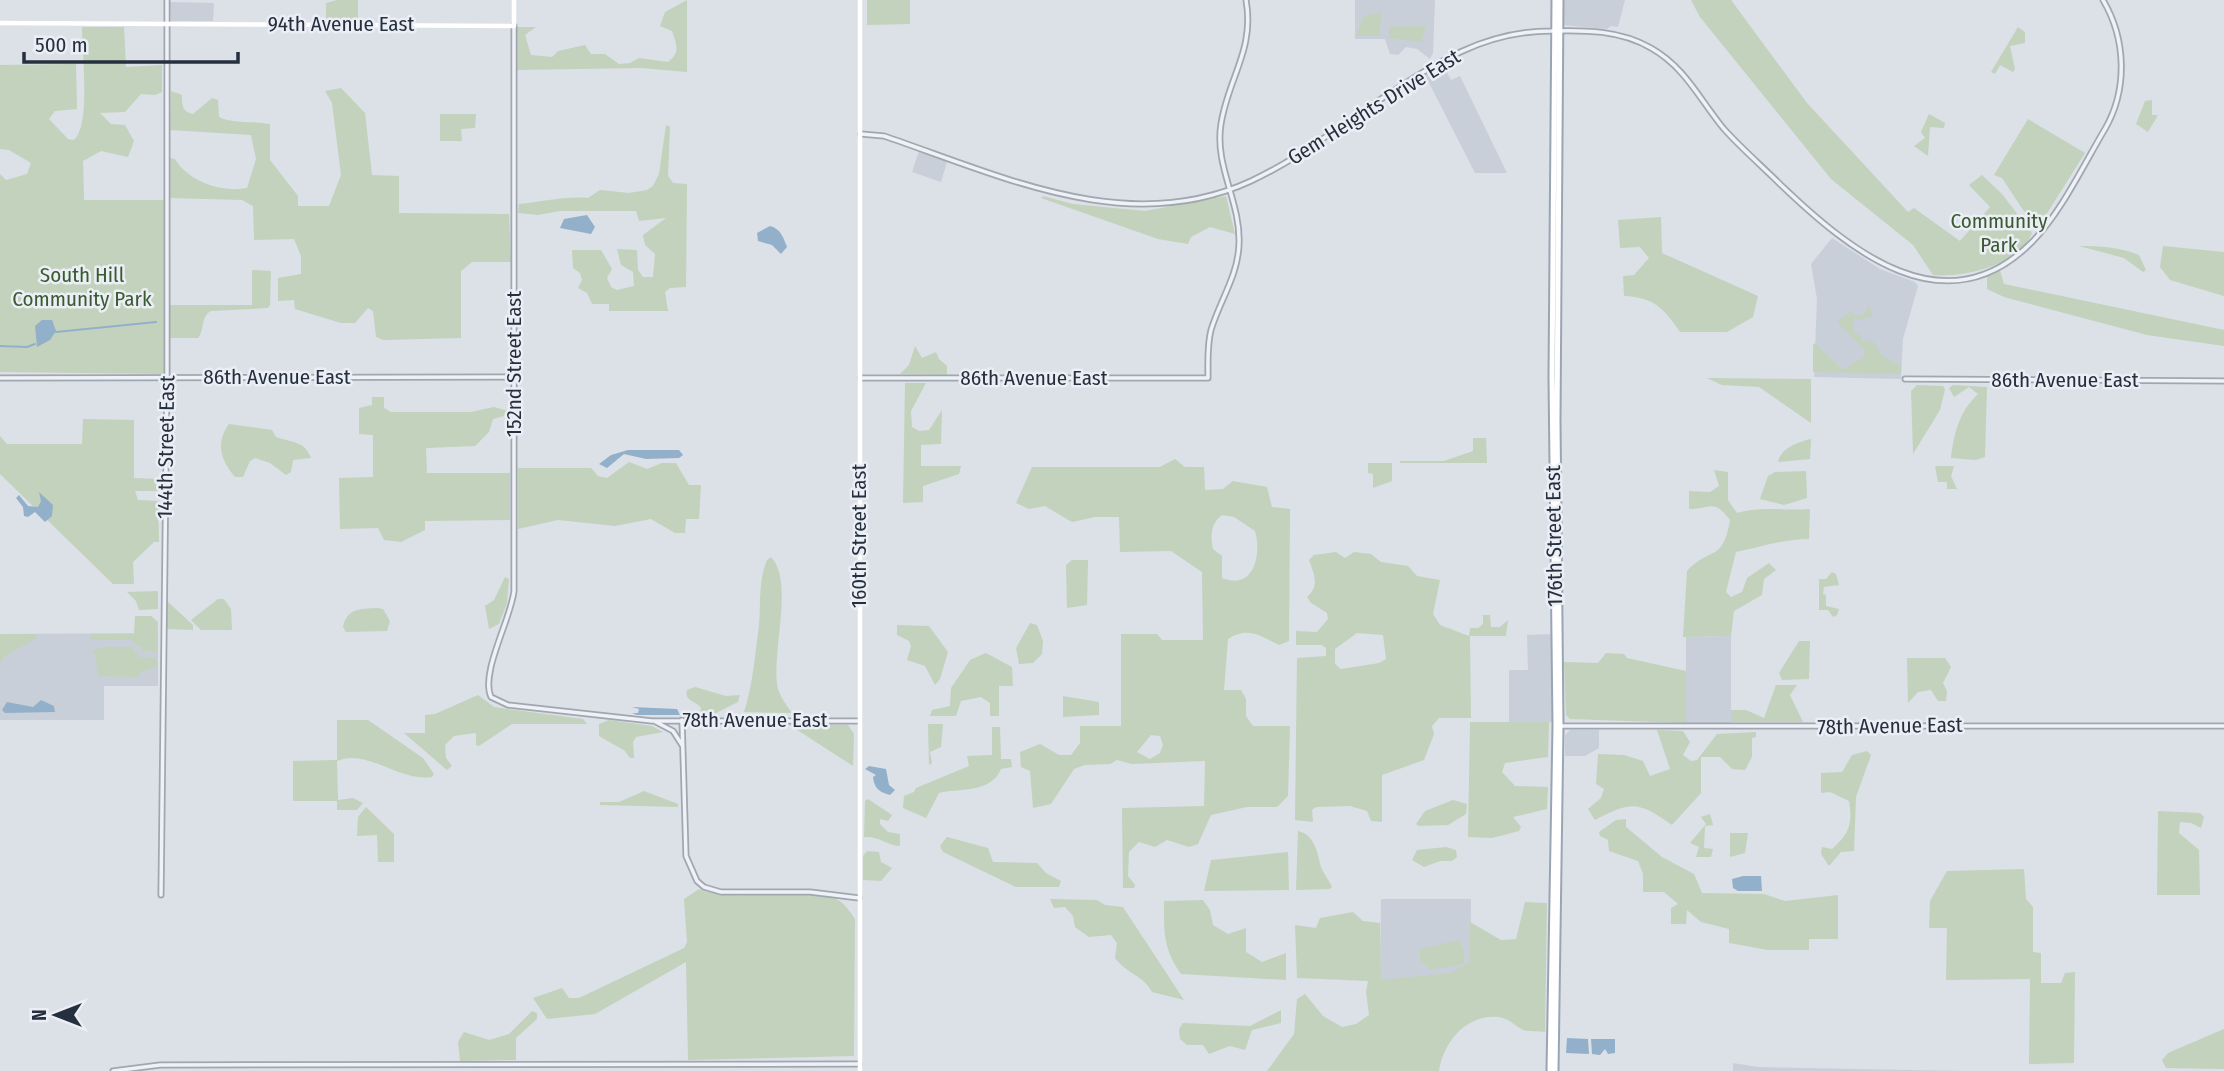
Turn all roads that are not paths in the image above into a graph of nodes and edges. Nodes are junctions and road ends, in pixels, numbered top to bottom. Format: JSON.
{"nodes":[{"id":1,"x":167,"y":0,"type":"edge"},
{"id":2,"x":514,"y":0,"type":"edge"},
{"id":3,"x":860,"y":0,"type":"edge"},
{"id":4,"x":1246,"y":0,"type":"edge"},
{"id":5,"x":1557,"y":0,"type":"edge"},
{"id":6,"x":2103,"y":0,"type":"edge"},
{"id":7,"x":167,"y":22,"type":"junction"},
{"id":8,"x":0,"y":23,"type":"edge"},
{"id":9,"x":514,"y":26,"type":"junction"},
{"id":10,"x":1556,"y":31,"type":"junction"},
{"id":11,"x":861,"y":134,"type":"junction"},
{"id":12,"x":1552,"y":143,"type":"junction"},
{"id":13,"x":1557,"y":173,"type":"junction"},
{"id":14,"x":1230,"y":190,"type":"junction"},
{"id":15,"x":1552,"y":190,"type":"junction"},
{"id":16,"x":1557,"y":236,"type":"junction"},
{"id":17,"x":1552,"y":260,"type":"junction"},
{"id":18,"x":1557,"y":296,"type":"junction"},
{"id":19,"x":0,"y":377,"type":"edge"},
{"id":20,"x":167,"y":377,"type":"junction"},
{"id":21,"x":513,"y":377,"type":"junction"},
{"id":22,"x":1552,"y":377,"type":"junction"},
{"id":23,"x":861,"y":378,"type":"junction"},
{"id":24,"x":1905,"y":379,"type":"dead end"},
{"id":25,"x":2224,"y":381,"type":"edge"},
{"id":26,"x":1557,"y":421,"type":"junction"},
{"id":27,"x":1553,"y":486,"type":"junction"},
{"id":28,"x":1559,"y":528,"type":"junction"},
{"id":29,"x":1554,"y":549,"type":"junction"},
{"id":30,"x":1559,"y":590,"type":"junction"},
{"id":31,"x":514,"y":706,"type":"joint"},
{"id":32,"x":682,"y":720,"type":"junction"},
{"id":33,"x":652,"y":721,"type":"junction"},
{"id":34,"x":858,"y":721,"type":"junction"},
{"id":35,"x":1558,"y":726,"type":"junction"},
{"id":36,"x":2224,"y":726,"type":"edge"},
{"id":37,"x":685,"y":753,"type":"junction"},
{"id":38,"x":1555,"y":839,"type":"junction"},
{"id":39,"x":1559,"y":851,"type":"junction"},
{"id":40,"x":161,"y":894,"type":"dead end"},
{"id":41,"x":859,"y":898,"type":"junction"},
{"id":42,"x":513,"y":1064,"type":"junction"},
{"id":43,"x":860,"y":1064,"type":"junction"},
{"id":44,"x":113,"y":1071,"type":"edge"},
{"id":45,"x":513,"y":1071,"type":"edge"},
{"id":46,"x":860,"y":1071,"type":"edge"},
{"id":47,"x":1553,"y":1071,"type":"edge"}],
"edges":[{"from":1,"to":7,"type":"street","name":"144th Street East"},
{"from":2,"to":9,"type":"main road","name":"152nd Street East"},
{"from":3,"to":11,"type":"main road","name":"160th Street East"},
{"from":4,"to":14,"type":"street"},
{"from":5,"to":10,"type":"main road","name":"176th Street East"},
{"from":6,"to":10,"type":"street","name":"Gem Heights Drive East"},
{"from":7,"to":8,"type":"main road","name":"94th Avenue East"},
{"from":7,"to":9,"type":"main road","name":"94th Avenue East"},
{"from":7,"to":20,"type":"street","name":"144th Street East"},
{"from":9,"to":21,"type":"street","name":"152nd Street East"},
{"from":10,"to":12,"type":"main road","name":"176th Street East"},
{"from":10,"to":13,"type":"main road","name":"176th Street East"},
{"from":10,"to":14,"type":"street","name":"Gem Heights Drive East"},
{"from":11,"to":14,"type":"street","name":"Gem Heights Drive East"},
{"from":11,"to":23,"type":"main road","name":"160th Street East"},
{"from":12,"to":13,"type":"main road"},
{"from":12,"to":15,"type":"main road","name":"176th Street East"},
{"from":13,"to":16,"type":"main road","name":"176th Street East"},
{"from":14,"to":23,"type":"street","name":"86th Avenue East"},
{"from":15,"to":16,"type":"main road"},
{"from":15,"to":17,"type":"main road","name":"176th Street East"},
{"from":16,"to":18,"type":"main road","name":"176th Street East"},
{"from":17,"to":18,"type":"main road"},
{"from":17,"to":22,"type":"main road","name":"176th Street East"},
{"from":18,"to":26,"type":"main road","name":"176th Street East"},
{"from":19,"to":20,"type":"street","name":"86th Avenue East"},
{"from":20,"to":21,"type":"street","name":"86th Avenue East"},
{"from":20,"to":40,"type":"street","name":"144th Street East"},
{"from":21,"to":31,"type":"street","name":"152nd Street East"},
{"from":22,"to":26,"type":"main road"},
{"from":22,"to":27,"type":"main road","name":"176th Street East"},
{"from":23,"to":34,"type":"main road","name":"160th Street East"},
{"from":24,"to":25,"type":"street","name":"86th Avenue East"},
{"from":26,"to":28,"type":"main road","name":"176th Street East"},
{"from":27,"to":28,"type":"main road"},
{"from":27,"to":29,"type":"main road","name":"176th Street East"},
{"from":28,"to":30,"type":"main road","name":"176th Street East"},
{"from":29,"to":30,"type":"main road"},
{"from":29,"to":35,"type":"main road","name":"176th Street East"},
{"from":30,"to":35,"type":"main road","name":"176th Street East"},
{"from":31,"to":33,"type":"street","name":"78th Avenue East"},
{"from":32,"to":33,"type":"street","name":"78th Avenue East"},
{"from":32,"to":34,"type":"street","name":"78th Avenue East"},
{"from":32,"to":37,"type":"street"},
{"from":33,"to":37,"type":"street","name":"78th Avenue East"},
{"from":34,"to":41,"type":"main road","name":"160th Street East"},
{"from":35,"to":36,"type":"street","name":"78th Avenue East"},
{"from":35,"to":38,"type":"main road","name":"176th Street East"},
{"from":35,"to":39,"type":"main road","name":"176th Street East"},
{"from":37,"to":41,"type":"street"},
{"from":38,"to":39,"type":"main road"},
{"from":38,"to":47,"type":"main road","name":"176th Street East"},
{"from":39,"to":47,"type":"main road","name":"176th Street East"},
{"from":41,"to":43,"type":"main road","name":"160th Street East"},
{"from":42,"to":43,"type":"street"},
{"from":42,"to":44,"type":"street"},
{"from":42,"to":45,"type":"street"},
{"from":43,"to":46,"type":"main road","name":"160th Street East"}]}
